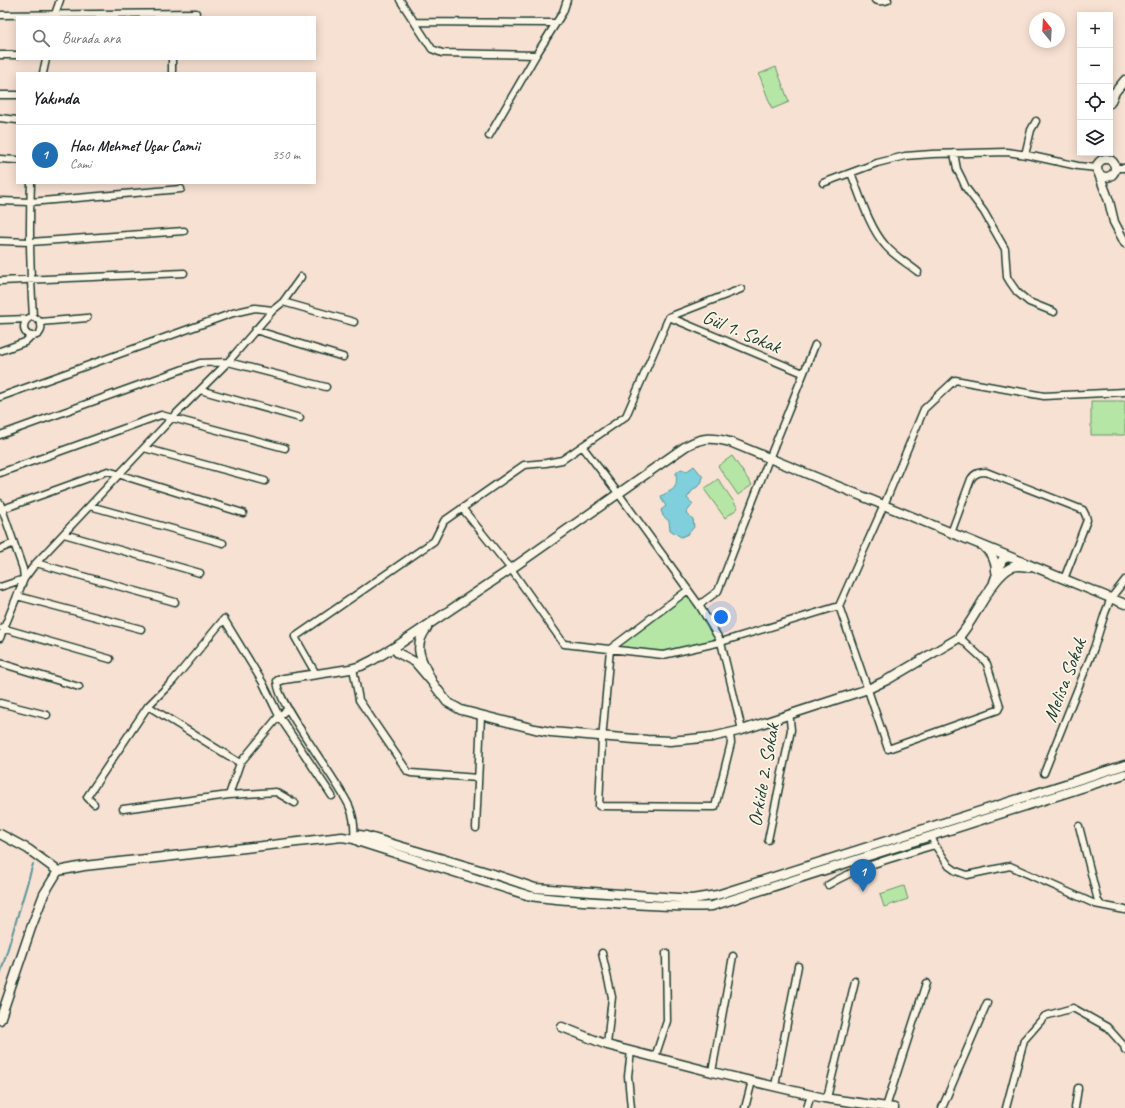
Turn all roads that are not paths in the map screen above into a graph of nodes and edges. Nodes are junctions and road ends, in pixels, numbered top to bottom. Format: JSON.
{"nodes":[{"id":1,"x":60,"y":0,"type":"edge"},
{"id":2,"x":400,"y":0,"type":"edge"},
{"id":3,"x":567,"y":0,"type":"edge"},
{"id":4,"x":875,"y":0,"type":"edge"},
{"id":5,"x":888,"y":0,"type":"edge"},
{"id":6,"x":196,"y":13,"type":"dead end"},
{"id":7,"x":0,"y":15,"type":"edge"},
{"id":8,"x":54,"y":16,"type":"edge"},
{"id":9,"x":415,"y":22,"type":"junction"},
{"id":10,"x":555,"y":24,"type":"junction"},
{"id":11,"x":536,"y":54,"type":"junction"},
{"id":12,"x":0,"y":55,"type":"edge"},
{"id":13,"x":16,"y":55,"type":"edge"},
{"id":14,"x":46,"y":60,"type":"edge"},
{"id":15,"x":172,"y":60,"type":"edge"},
{"id":16,"x":43,"y":72,"type":"edge"},
{"id":17,"x":172,"y":72,"type":"edge"},
{"id":18,"x":1125,"y":80,"type":"edge"},
{"id":19,"x":0,"y":95,"type":"edge"},
{"id":20,"x":16,"y":95,"type":"edge"},
{"id":21,"x":1113,"y":96,"type":"edge"},
{"id":22,"x":0,"y":118,"type":"edge"},
{"id":23,"x":16,"y":120,"type":"edge"},
{"id":24,"x":1036,"y":121,"type":"dead end"},
{"id":25,"x":488,"y":136,"type":"dead end"},
{"id":26,"x":954,"y":153,"type":"junction"},
{"id":27,"x":1025,"y":155,"type":"junction"},
{"id":28,"x":1109,"y":156,"type":"edge"},
{"id":29,"x":1102,"y":157,"type":"edge"},
{"id":30,"x":0,"y":159,"type":"edge"},
{"id":31,"x":16,"y":160,"type":"edge"},
{"id":32,"x":1125,"y":168,"type":"edge"},
{"id":33,"x":1115,"y":170,"type":"junction"},
{"id":34,"x":1098,"y":171,"type":"junction"},
{"id":35,"x":851,"y":172,"type":"junction"},
{"id":36,"x":823,"y":183,"type":"dead end"},
{"id":37,"x":31,"y":184,"type":"edge"},
{"id":38,"x":182,"y":189,"type":"dead end"},
{"id":39,"x":0,"y":201,"type":"edge"},
{"id":40,"x":1109,"y":201,"type":"junction"},
{"id":41,"x":30,"y":202,"type":"junction"},
{"id":42,"x":184,"y":231,"type":"dead end"},
{"id":43,"x":0,"y":241,"type":"edge"},
{"id":44,"x":30,"y":242,"type":"junction"},
{"id":45,"x":1125,"y":243,"type":"edge"},
{"id":46,"x":918,"y":272,"type":"dead end"},
{"id":47,"x":184,"y":273,"type":"dead end"},
{"id":48,"x":301,"y":277,"type":"dead end"},
{"id":49,"x":31,"y":280,"type":"junction"},
{"id":50,"x":0,"y":281,"type":"edge"},
{"id":51,"x":741,"y":289,"type":"dead end"},
{"id":52,"x":282,"y":302,"type":"junction"},
{"id":53,"x":273,"y":310,"type":"junction"},
{"id":54,"x":1054,"y":312,"type":"dead end"},
{"id":55,"x":669,"y":317,"type":"junction"},
{"id":56,"x":31,"y":318,"type":"junction"},
{"id":57,"x":87,"y":318,"type":"dead end"},
{"id":58,"x":0,"y":320,"type":"edge"},
{"id":59,"x":40,"y":322,"type":"junction"},
{"id":60,"x":354,"y":322,"type":"dead end"},
{"id":61,"x":255,"y":330,"type":"junction"},
{"id":62,"x":31,"y":336,"type":"junction"},
{"id":63,"x":815,"y":345,"type":"dead end"},
{"id":64,"x":0,"y":351,"type":"edge"},
{"id":65,"x":343,"y":357,"type":"dead end"},
{"id":66,"x":228,"y":362,"type":"junction"},
{"id":67,"x":803,"y":374,"type":"junction"},
{"id":68,"x":326,"y":387,"type":"dead end"},
{"id":69,"x":200,"y":390,"type":"junction"},
{"id":70,"x":1125,"y":392,"type":"edge"},
{"id":71,"x":0,"y":397,"type":"edge"},
{"id":72,"x":173,"y":417,"type":"junction"},
{"id":73,"x":300,"y":418,"type":"dead end"},
{"id":74,"x":0,"y":435,"type":"edge"},
{"id":75,"x":582,"y":446,"type":"junction"},
{"id":76,"x":144,"y":448,"type":"junction"},
{"id":77,"x":285,"y":448,"type":"dead end"},
{"id":78,"x":769,"y":459,"type":"junction"},
{"id":79,"x":0,"y":473,"type":"edge"},
{"id":80,"x":119,"y":475,"type":"junction"},
{"id":81,"x":264,"y":481,"type":"dead end"},
{"id":82,"x":618,"y":493,"type":"junction"},
{"id":83,"x":0,"y":503,"type":"edge"},
{"id":84,"x":884,"y":505,"type":"junction"},
{"id":85,"x":90,"y":506,"type":"junction"},
{"id":86,"x":462,"y":508,"type":"junction"},
{"id":87,"x":1,"y":510,"type":"edge"},
{"id":88,"x":242,"y":513,"type":"dead end"},
{"id":89,"x":951,"y":533,"type":"junction"},
{"id":90,"x":64,"y":534,"type":"junction"},
{"id":91,"x":223,"y":543,"type":"dead end"},
{"id":92,"x":14,"y":544,"type":"junction"},
{"id":93,"x":981,"y":545,"type":"junction"},
{"id":94,"x":0,"y":549,"type":"edge"},
{"id":95,"x":1012,"y":558,"type":"junction"},
{"id":96,"x":36,"y":563,"type":"junction"},
{"id":97,"x":1035,"y":567,"type":"junction"},
{"id":98,"x":511,"y":569,"type":"junction"},
{"id":99,"x":200,"y":573,"type":"dead end"},
{"id":100,"x":996,"y":574,"type":"junction"},
{"id":101,"x":24,"y":579,"type":"junction"},
{"id":102,"x":1064,"y":579,"type":"junction"},
{"id":103,"x":1125,"y":580,"type":"edge"},
{"id":104,"x":0,"y":587,"type":"edge"},
{"id":105,"x":688,"y":590,"type":"junction"},
{"id":106,"x":990,"y":590,"type":"junction"},
{"id":107,"x":17,"y":596,"type":"junction"},
{"id":108,"x":1111,"y":598,"type":"junction"},
{"id":109,"x":175,"y":602,"type":"dead end"},
{"id":110,"x":1125,"y":604,"type":"edge"},
{"id":111,"x":699,"y":605,"type":"junction"},
{"id":112,"x":839,"y":606,"type":"junction"},
{"id":113,"x":430,"y":624,"type":"junction"},
{"id":114,"x":2,"y":628,"type":"edge"},
{"id":115,"x":141,"y":629,"type":"dead end"},
{"id":116,"x":959,"y":637,"type":"junction"},
{"id":117,"x":0,"y":638,"type":"edge"},
{"id":118,"x":721,"y":642,"type":"junction"},
{"id":119,"x":401,"y":643,"type":"junction"},
{"id":120,"x":393,"y":648,"type":"junction"},
{"id":121,"x":610,"y":650,"type":"junction"},
{"id":122,"x":419,"y":653,"type":"junction"},
{"id":123,"x":110,"y":659,"type":"dead end"},
{"id":124,"x":0,"y":663,"type":"edge"},
{"id":125,"x":353,"y":668,"type":"junction"},
{"id":126,"x":316,"y":674,"type":"junction"},
{"id":127,"x":278,"y":681,"type":"joint"},
{"id":128,"x":432,"y":682,"type":"junction"},
{"id":129,"x":79,"y":687,"type":"dead end"},
{"id":130,"x":868,"y":689,"type":"junction"},
{"id":131,"x":0,"y":703,"type":"edge"},
{"id":132,"x":148,"y":706,"type":"junction"},
{"id":133,"x":288,"y":710,"type":"junction"},
{"id":134,"x":47,"y":715,"type":"dead end"},
{"id":135,"x":789,"y":715,"type":"junction"},
{"id":136,"x":279,"y":716,"type":"junction"},
{"id":137,"x":481,"y":716,"type":"junction"},
{"id":138,"x":742,"y":730,"type":"junction"},
{"id":139,"x":730,"y":733,"type":"junction"},
{"id":140,"x":602,"y":736,"type":"junction"},
{"id":141,"x":240,"y":763,"type":"junction"},
{"id":142,"x":1125,"y":765,"type":"edge"},
{"id":143,"x":1044,"y":773,"type":"dead end"},
{"id":144,"x":1125,"y":774,"type":"edge"},
{"id":145,"x":478,"y":778,"type":"junction"},
{"id":146,"x":229,"y":795,"type":"junction"},
{"id":147,"x":332,"y":796,"type":"dead end"},
{"id":148,"x":295,"y":803,"type":"dead end"},
{"id":149,"x":94,"y":804,"type":"dead end"},
{"id":150,"x":123,"y":809,"type":"dead end"},
{"id":151,"x":1079,"y":826,"type":"dead end"},
{"id":152,"x":476,"y":828,"type":"dead end"},
{"id":153,"x":0,"y":834,"type":"edge"},
{"id":154,"x":931,"y":836,"type":"junction"},
{"id":155,"x":354,"y":838,"type":"junction"},
{"id":156,"x":768,"y":840,"type":"dead end"},
{"id":157,"x":935,"y":845,"type":"junction"},
{"id":158,"x":58,"y":871,"type":"junction"},
{"id":159,"x":828,"y":885,"type":"dead end"},
{"id":160,"x":737,"y":889,"type":"junction"},
{"id":161,"x":740,"y":897,"type":"junction"},
{"id":162,"x":1101,"y":905,"type":"junction"},
{"id":163,"x":1125,"y":910,"type":"edge"},
{"id":164,"x":602,"y":953,"type":"dead end"},
{"id":165,"x":666,"y":953,"type":"dead end"},
{"id":166,"x":733,"y":956,"type":"dead end"},
{"id":167,"x":798,"y":966,"type":"dead end"},
{"id":168,"x":855,"y":981,"type":"dead end"},
{"id":169,"x":926,"y":983,"type":"dead end"},
{"id":170,"x":987,"y":1003,"type":"dead end"},
{"id":171,"x":0,"y":1020,"type":"edge"},
{"id":172,"x":562,"y":1027,"type":"dead end"},
{"id":173,"x":607,"y":1045,"type":"junction"},
{"id":174,"x":1125,"y":1050,"type":"edge"},
{"id":175,"x":631,"y":1051,"type":"junction"},
{"id":176,"x":655,"y":1057,"type":"junction"},
{"id":177,"x":712,"y":1072,"type":"junction"},
{"id":178,"x":752,"y":1081,"type":"junction"},
{"id":179,"x":775,"y":1086,"type":"junction"},
{"id":180,"x":1078,"y":1088,"type":"dead end"},
{"id":181,"x":812,"y":1095,"type":"junction"},
{"id":182,"x":827,"y":1098,"type":"junction"},
{"id":183,"x":860,"y":1105,"type":"edge"},
{"id":184,"x":890,"y":1107,"type":"edge"},
{"id":185,"x":630,"y":1108,"type":"edge"},
{"id":186,"x":745,"y":1108,"type":"edge"},
{"id":187,"x":807,"y":1108,"type":"edge"},
{"id":188,"x":942,"y":1108,"type":"edge"},
{"id":189,"x":1006,"y":1108,"type":"edge"},
{"id":190,"x":1075,"y":1108,"type":"edge"}],
"edges":[{"from":1,"to":8,"type":"street"},
{"from":2,"to":9,"type":"street"},
{"from":3,"to":10,"type":"street"},
{"from":4,"to":5,"type":"street"},
{"from":6,"to":8,"type":"street"},
{"from":7,"to":8,"type":"street"},
{"from":9,"to":10,"type":"street"},
{"from":9,"to":11,"type":"street"},
{"from":10,"to":11,"type":"street"},
{"from":11,"to":25,"type":"street"},
{"from":12,"to":13,"type":"street"},
{"from":14,"to":16,"type":"street"},
{"from":15,"to":17,"type":"street"},
{"from":18,"to":21,"type":"street"},
{"from":19,"to":20,"type":"street"},
{"from":22,"to":23,"type":"street"},
{"from":24,"to":27,"type":"street"},
{"from":26,"to":27,"type":"street"},
{"from":26,"to":35,"type":"street"},
{"from":26,"to":54,"type":"street"},
{"from":27,"to":34,"type":"street"},
{"from":28,"to":33,"type":"street"},
{"from":29,"to":34,"type":"street"},
{"from":30,"to":31,"type":"street"},
{"from":32,"to":33,"type":"street"},
{"from":33,"to":34,"type":"street"},
{"from":33,"to":40,"type":"street"},
{"from":34,"to":40,"type":"street"},
{"from":35,"to":36,"type":"street"},
{"from":35,"to":46,"type":"street"},
{"from":37,"to":41,"type":"street"},
{"from":38,"to":41,"type":"street"},
{"from":39,"to":41,"type":"street"},
{"from":40,"to":45,"type":"street"},
{"from":41,"to":44,"type":"street"},
{"from":42,"to":44,"type":"street"},
{"from":43,"to":44,"type":"street"},
{"from":44,"to":49,"type":"street"},
{"from":47,"to":49,"type":"street"},
{"from":48,"to":52,"type":"street"},
{"from":49,"to":50,"type":"street"},
{"from":49,"to":56,"type":"street"},
{"from":51,"to":55,"type":"street"},
{"from":52,"to":53,"type":"street"},
{"from":52,"to":60,"type":"street"},
{"from":53,"to":61,"type":"street"},
{"from":53,"to":71,"type":"street"},
{"from":55,"to":67,"type":"street","name":"Gül 1. Sokak"},
{"from":55,"to":75,"type":"street"},
{"from":56,"to":58,"type":"street"},
{"from":56,"to":59,"type":"street"},
{"from":56,"to":62,"type":"street"},
{"from":57,"to":59,"type":"street"},
{"from":59,"to":62,"type":"street"},
{"from":61,"to":65,"type":"street"},
{"from":61,"to":66,"type":"street"},
{"from":62,"to":64,"type":"street"},
{"from":63,"to":67,"type":"street"},
{"from":66,"to":68,"type":"street"},
{"from":66,"to":69,"type":"street"},
{"from":66,"to":74,"type":"street"},
{"from":67,"to":78,"type":"street"},
{"from":69,"to":72,"type":"street"},
{"from":69,"to":73,"type":"street"},
{"from":70,"to":84,"type":"street"},
{"from":72,"to":76,"type":"street"},
{"from":72,"to":77,"type":"street"},
{"from":72,"to":79,"type":"street"},
{"from":75,"to":82,"type":"street"},
{"from":75,"to":86,"type":"street"},
{"from":76,"to":80,"type":"street"},
{"from":76,"to":81,"type":"street"},
{"from":78,"to":82,"type":"street"},
{"from":78,"to":84,"type":"street"},
{"from":78,"to":111,"type":"street"},
{"from":80,"to":85,"type":"street"},
{"from":80,"to":87,"type":"street"},
{"from":80,"to":88,"type":"street"},
{"from":82,"to":98,"type":"street"},
{"from":82,"to":105,"type":"street"},
{"from":83,"to":87,"type":"street"},
{"from":84,"to":89,"type":"street"},
{"from":84,"to":112,"type":"street"},
{"from":85,"to":90,"type":"street"},
{"from":85,"to":91,"type":"street"},
{"from":86,"to":98,"type":"street"},
{"from":86,"to":126,"type":"street"},
{"from":87,"to":92,"type":"street"},
{"from":89,"to":93,"type":"street"},
{"from":89,"to":102,"type":"street"},
{"from":90,"to":96,"type":"street"},
{"from":90,"to":99,"type":"street"},
{"from":92,"to":94,"type":"street"},
{"from":92,"to":101,"type":"street"},
{"from":93,"to":95,"type":"street"},
{"from":93,"to":100,"type":"street"},
{"from":95,"to":97,"type":"street"},
{"from":95,"to":100,"type":"street"},
{"from":96,"to":101,"type":"street"},
{"from":96,"to":109,"type":"street"},
{"from":97,"to":102,"type":"street"},
{"from":97,"to":106,"type":"street"},
{"from":98,"to":113,"type":"street"},
{"from":98,"to":121,"type":"street"},
{"from":100,"to":106,"type":"street"},
{"from":101,"to":104,"type":"street"},
{"from":101,"to":107,"type":"street"},
{"from":102,"to":108,"type":"street"},
{"from":103,"to":108,"type":"street","name":"Melisa Sokak"},
{"from":105,"to":111,"type":"street"},
{"from":105,"to":121,"type":"street"},
{"from":106,"to":116,"type":"street"},
{"from":107,"to":114,"type":"street"},
{"from":107,"to":115,"type":"street"},
{"from":108,"to":110,"type":"street"},
{"from":108,"to":143,"type":"street","name":"Melisa Sokak"},
{"from":111,"to":118,"type":"street"},
{"from":112,"to":118,"type":"street"},
{"from":112,"to":130,"type":"street"},
{"from":113,"to":119,"type":"street"},
{"from":113,"to":122,"type":"street"},
{"from":114,"to":117,"type":"street"},
{"from":114,"to":123,"type":"street"},
{"from":116,"to":130,"type":"street"},
{"from":116,"to":130,"type":"street"},
{"from":118,"to":121,"type":"street"},
{"from":118,"to":138,"type":"street"},
{"from":119,"to":120,"type":"street"},
{"from":119,"to":122,"type":"street"},
{"from":120,"to":125,"type":"street"},
{"from":120,"to":128,"type":"street"},
{"from":121,"to":140,"type":"street"},
{"from":122,"to":128,"type":"street"},
{"from":124,"to":129,"type":"street"},
{"from":125,"to":126,"type":"street"},
{"from":125,"to":145,"type":"street"},
{"from":126,"to":127,"type":"street"},
{"from":127,"to":133,"type":"street"},
{"from":128,"to":137,"type":"street"},
{"from":130,"to":135,"type":"street"},
{"from":131,"to":134,"type":"street"},
{"from":132,"to":136,"type":"street"},
{"from":132,"to":141,"type":"street"},
{"from":132,"to":149,"type":"street"},
{"from":133,"to":136,"type":"street"},
{"from":133,"to":155,"type":"street"},
{"from":135,"to":138,"type":"street"},
{"from":135,"to":156,"type":"street","name":"Orkide 2. Sokak"},
{"from":136,"to":141,"type":"street"},
{"from":136,"to":147,"type":"street"},
{"from":137,"to":140,"type":"street"},
{"from":137,"to":145,"type":"street"},
{"from":138,"to":139,"type":"street"},
{"from":139,"to":140,"type":"street"},
{"from":139,"to":140,"type":"street"},
{"from":141,"to":146,"type":"street"},
{"from":142,"to":160,"type":"street"},
{"from":144,"to":154,"type":"street"},
{"from":145,"to":152,"type":"street"},
{"from":146,"to":148,"type":"street"},
{"from":146,"to":150,"type":"street"},
{"from":151,"to":162,"type":"street"},
{"from":153,"to":158,"type":"street"},
{"from":154,"to":157,"type":"street"},
{"from":154,"to":161,"type":"street"},
{"from":155,"to":158,"type":"street"},
{"from":155,"to":160,"type":"street"},
{"from":155,"to":161,"type":"street"},
{"from":157,"to":159,"type":"street"},
{"from":157,"to":162,"type":"street"},
{"from":158,"to":171,"type":"street"},
{"from":160,"to":161,"type":"street"},
{"from":162,"to":163,"type":"street"},
{"from":164,"to":173,"type":"street"},
{"from":165,"to":176,"type":"street"},
{"from":166,"to":177,"type":"street"},
{"from":167,"to":179,"type":"street"},
{"from":168,"to":182,"type":"street"},
{"from":169,"to":184,"type":"street"},
{"from":170,"to":188,"type":"street"},
{"from":172,"to":173,"type":"street"},
{"from":173,"to":175,"type":"street"},
{"from":174,"to":189,"type":"street"},
{"from":175,"to":176,"type":"street"},
{"from":175,"to":185,"type":"street"},
{"from":176,"to":177,"type":"street"},
{"from":177,"to":178,"type":"street"},
{"from":178,"to":179,"type":"street"},
{"from":178,"to":186,"type":"street"},
{"from":179,"to":181,"type":"street"},
{"from":180,"to":190,"type":"street"},
{"from":181,"to":182,"type":"street"},
{"from":181,"to":187,"type":"street"},
{"from":182,"to":183,"type":"street"},
{"from":183,"to":184,"type":"street"}]}
